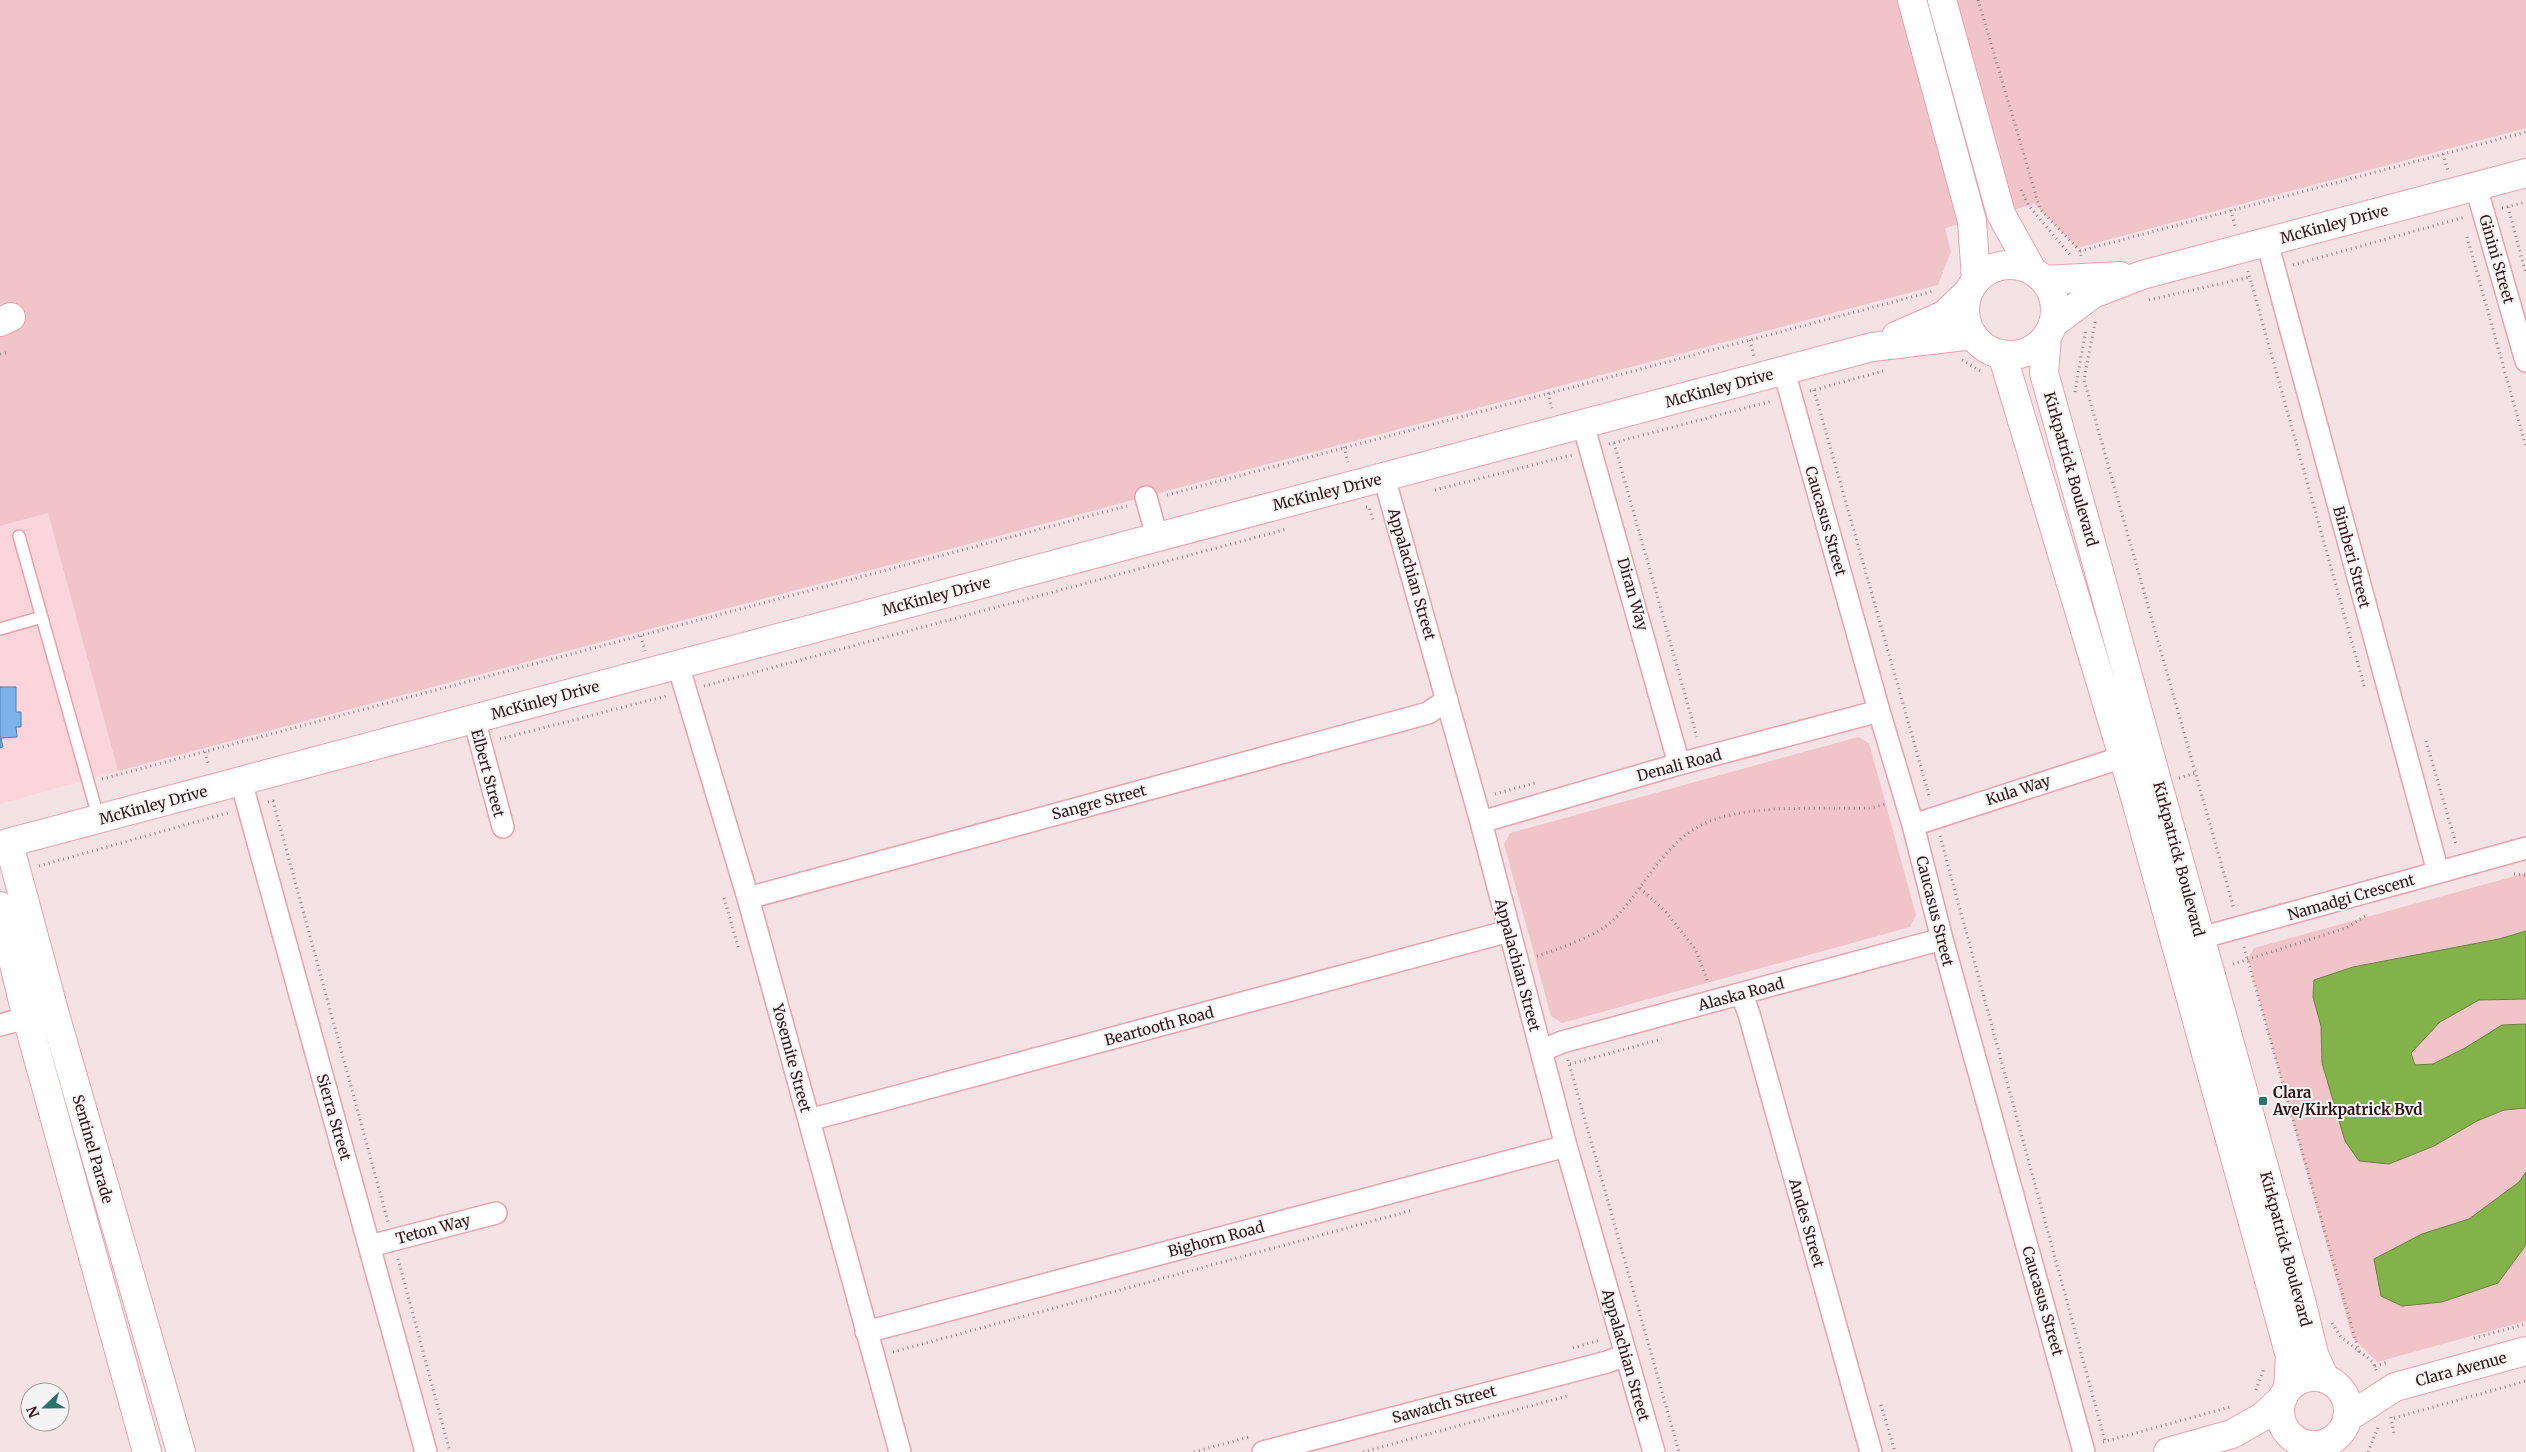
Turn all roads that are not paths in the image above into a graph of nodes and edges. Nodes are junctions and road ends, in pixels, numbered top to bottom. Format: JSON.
{"nodes":[{"id":1,"x":1912,"y":0,"type":"edge"},
{"id":2,"x":1942,"y":0,"type":"edge"},
{"id":3,"x":2526,"y":174,"type":"edge"},
{"id":4,"x":2469,"y":202,"type":"junction"},
{"id":5,"x":2267,"y":242,"type":"junction"},
{"id":6,"x":2038,"y":275,"type":"junction"},
{"id":7,"x":1972,"y":286,"type":"junction"},
{"id":8,"x":2086,"y":287,"type":"junction"},
{"id":9,"x":2050,"y":330,"type":"junction"},
{"id":10,"x":1972,"y":335,"type":"junction"},
{"id":11,"x":1872,"y":347,"type":"junction"},
{"id":12,"x":2526,"y":361,"type":"edge"},
{"id":13,"x":1995,"y":365,"type":"junction"},
{"id":14,"x":1772,"y":374,"type":"junction"},
{"id":15,"x":1583,"y":424,"type":"junction"},
{"id":16,"x":1388,"y":489,"type":"junction"},
{"id":17,"x":1146,"y":497,"type":"dead end"},
{"id":18,"x":19,"y":536,"type":"dead end"},
{"id":19,"x":1156,"y":537,"type":"junction"},
{"id":20,"x":42,"y":617,"type":"junction"},
{"id":21,"x":0,"y":629,"type":"edge"},
{"id":22,"x":678,"y":665,"type":"junction"},
{"id":23,"x":1447,"y":700,"type":"junction"},
{"id":24,"x":1879,"y":711,"type":"junction"},
{"id":25,"x":477,"y":732,"type":"junction"},
{"id":26,"x":2124,"y":757,"type":"junction"},
{"id":27,"x":1679,"y":764,"type":"junction"},
{"id":28,"x":240,"y":781,"type":"junction"},
{"id":29,"x":98,"y":820,"type":"junction"},
{"id":30,"x":1481,"y":822,"type":"junction"},
{"id":31,"x":1913,"y":825,"type":"junction"},
{"id":32,"x":503,"y":827,"type":"dead end"},
{"id":33,"x":5,"y":845,"type":"edge"},
{"id":34,"x":2526,"y":848,"type":"edge"},
{"id":35,"x":2438,"y":872,"type":"junction"},
{"id":36,"x":748,"y":898,"type":"junction"},
{"id":37,"x":0,"y":906,"type":"edge"},
{"id":38,"x":1509,"y":931,"type":"junction"},
{"id":39,"x":2210,"y":936,"type":"junction"},
{"id":40,"x":1942,"y":939,"type":"junction"},
{"id":41,"x":1742,"y":995,"type":"junction"},
{"id":42,"x":54,"y":1011,"type":"junction"},
{"id":43,"x":27,"y":1018,"type":"junction"},
{"id":44,"x":0,"y":1025,"type":"edge"},
{"id":45,"x":1541,"y":1051,"type":"junction"},
{"id":46,"x":809,"y":1120,"type":"junction"},
{"id":47,"x":1566,"y":1146,"type":"junction"},
{"id":48,"x":496,"y":1212,"type":"dead end"},
{"id":49,"x":370,"y":1246,"type":"junction"},
{"id":50,"x":866,"y":1332,"type":"junction"},
{"id":51,"x":2526,"y":1351,"type":"edge"},
{"id":52,"x":2302,"y":1353,"type":"junction"},
{"id":53,"x":1616,"y":1358,"type":"junction"},
{"id":54,"x":2332,"y":1383,"type":"junction"},
{"id":55,"x":2395,"y":1387,"type":"junction"},
{"id":56,"x":2285,"y":1394,"type":"junction"},
{"id":57,"x":2232,"y":1434,"type":"junction"},
{"id":58,"x":2340,"y":1435,"type":"edge"},
{"id":59,"x":2303,"y":1445,"type":"edge"},
{"id":60,"x":2084,"y":1449,"type":"edge"},
{"id":61,"x":147,"y":1452,"type":"edge"},
{"id":62,"x":180,"y":1452,"type":"edge"},
{"id":63,"x":426,"y":1452,"type":"edge"},
{"id":64,"x":900,"y":1452,"type":"edge"},
{"id":65,"x":1262,"y":1452,"type":"edge"},
{"id":66,"x":1654,"y":1452,"type":"edge"},
{"id":67,"x":1871,"y":1452,"type":"edge"},
{"id":68,"x":2168,"y":1452,"type":"edge"}],
"edges":[{"from":1,"to":7,"type":"street"},
{"from":2,"to":6,"type":"street"},
{"from":3,"to":4,"type":"street","name":"McKinley Drive"},
{"from":4,"to":5,"type":"street","name":"McKinley Drive"},
{"from":4,"to":12,"type":"street","name":"Ginini Street"},
{"from":5,"to":8,"type":"street","name":"McKinley Drive"},
{"from":5,"to":35,"type":"street","name":"Bimberi Street"},
{"from":6,"to":7,"type":"street"},
{"from":6,"to":8,"type":"street","name":"McKinley Drive"},
{"from":6,"to":9,"type":"street"},
{"from":7,"to":10,"type":"street"},
{"from":7,"to":11,"type":"street","name":"McKinley Drive"},
{"from":8,"to":9,"type":"street","name":"McKinley Drive"},
{"from":9,"to":13,"type":"street"},
{"from":9,"to":39,"type":"street","name":"Kirkpatrick Boulevard"},
{"from":10,"to":11,"type":"street","name":"McKinley Drive"},
{"from":10,"to":13,"type":"street"},
{"from":11,"to":14,"type":"street","name":"McKinley Drive"},
{"from":13,"to":26,"type":"street","name":"Kirkpatrick Boulevard"},
{"from":14,"to":15,"type":"street","name":"McKinley Drive"},
{"from":14,"to":24,"type":"street","name":"Caucasus Street"},
{"from":15,"to":16,"type":"street","name":"McKinley Drive"},
{"from":15,"to":27,"type":"street","name":"Diran Way"},
{"from":16,"to":19,"type":"street","name":"McKinley Drive"},
{"from":16,"to":23,"type":"street","name":"Appalachian Street"},
{"from":17,"to":19,"type":"street"},
{"from":18,"to":20,"type":"lane"},
{"from":19,"to":22,"type":"street","name":"McKinley Drive"},
{"from":20,"to":21,"type":"lane"},
{"from":20,"to":29,"type":"lane"},
{"from":22,"to":25,"type":"street","name":"McKinley Drive"},
{"from":22,"to":36,"type":"street","name":"Yosemite Street"},
{"from":23,"to":30,"type":"street","name":"Appalachian Street"},
{"from":23,"to":36,"type":"street","name":"Sangre Street"},
{"from":24,"to":27,"type":"street","name":"Denali Road"},
{"from":24,"to":31,"type":"street","name":"Caucasus Street"},
{"from":25,"to":28,"type":"street","name":"McKinley Drive"},
{"from":25,"to":32,"type":"street","name":"Elbert Street"},
{"from":26,"to":31,"type":"street","name":"Kula Way"},
{"from":26,"to":39,"type":"street","name":"Kirkpatrick Boulevard"},
{"from":27,"to":30,"type":"street","name":"Denali Road"},
{"from":28,"to":29,"type":"street","name":"McKinley Drive"},
{"from":28,"to":49,"type":"street","name":"Sierra Street"},
{"from":29,"to":33,"type":"street","name":"McKinley Drive"},
{"from":30,"to":38,"type":"street","name":"Appalachian Street"},
{"from":31,"to":40,"type":"street","name":"Caucasus Street"},
{"from":33,"to":42,"type":"street","name":"Sentinel Parade"},
{"from":34,"to":35,"type":"street","name":"Namadgi Crescent"},
{"from":35,"to":39,"type":"street","name":"Namadgi Crescent"},
{"from":36,"to":46,"type":"street","name":"Yosemite Street"},
{"from":37,"to":43,"type":"street","name":"Sentinel Parade"},
{"from":38,"to":45,"type":"street","name":"Appalachian Street"},
{"from":38,"to":46,"type":"street","name":"Beartooth Road"},
{"from":39,"to":52,"type":"street","name":"Kirkpatrick Boulevard"},
{"from":40,"to":41,"type":"street","name":"Alaska Road"},
{"from":40,"to":60,"type":"street","name":"Caucasus Street"},
{"from":41,"to":45,"type":"street","name":"Alaska Road"},
{"from":41,"to":67,"type":"street","name":"Andes Street"},
{"from":42,"to":43,"type":"street"},
{"from":42,"to":62,"type":"street","name":"Sentinel Parade"},
{"from":43,"to":44,"type":"street"},
{"from":43,"to":61,"type":"street","name":"Sentinel Parade"},
{"from":45,"to":47,"type":"street","name":"Appalachian Street"},
{"from":46,"to":50,"type":"street","name":"Yosemite Street"},
{"from":47,"to":50,"type":"street","name":"Bighorn Road"},
{"from":47,"to":53,"type":"street","name":"Appalachian Street"},
{"from":48,"to":49,"type":"street","name":"Teton Way"},
{"from":49,"to":63,"type":"street","name":"Sierra Street"},
{"from":50,"to":64,"type":"street","name":"Yosemite Street"},
{"from":51,"to":55,"type":"street","name":"Clara Avenue"},
{"from":52,"to":54,"type":"street","name":"Kirkpatrick Boulevard"},
{"from":52,"to":56,"type":"street","name":"Kirkpatrick Boulevard"},
{"from":53,"to":65,"type":"street","name":"Sawatch Street"},
{"from":53,"to":66,"type":"street","name":"Appalachian Street"},
{"from":54,"to":55,"type":"street","name":"Clara Avenue"},
{"from":54,"to":56,"type":"street"},
{"from":54,"to":58,"type":"street"},
{"from":55,"to":58,"type":"street","name":"Clara Avenue"},
{"from":56,"to":57,"type":"street"},
{"from":56,"to":59,"type":"street"},
{"from":57,"to":59,"type":"street"},
{"from":57,"to":68,"type":"street"},
{"from":58,"to":59,"type":"street"}]}
